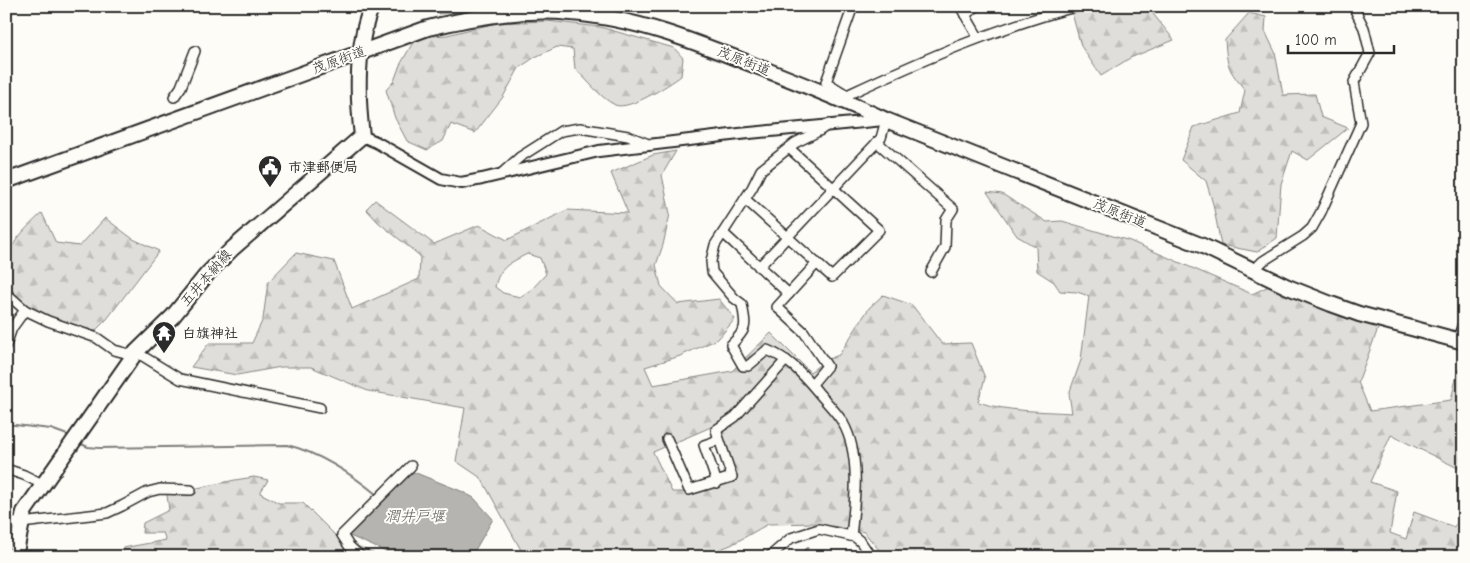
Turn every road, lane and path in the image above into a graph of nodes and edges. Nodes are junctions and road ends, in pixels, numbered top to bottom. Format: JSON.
{"nodes":[{"id":1,"x":372,"y":6,"type":"edge"},
{"id":2,"x":853,"y":6,"type":"edge"},
{"id":3,"x":960,"y":6,"type":"edge"},
{"id":4,"x":977,"y":6,"type":"edge"},
{"id":5,"x":1079,"y":6,"type":"edge"},
{"id":6,"x":1353,"y":6,"type":"edge"},
{"id":7,"x":965,"y":15,"type":"junction"},
{"id":8,"x":978,"y":37,"type":"junction"},
{"id":9,"x":194,"y":52,"type":"dead end"},
{"id":10,"x":361,"y":53,"type":"junction"},
{"id":11,"x":174,"y":96,"type":"dead end"},
{"id":12,"x":846,"y":98,"type":"junction"},
{"id":13,"x":886,"y":120,"type":"junction"},
{"id":14,"x":829,"y":124,"type":"junction"},
{"id":15,"x":362,"y":136,"type":"junction"},
{"id":16,"x":878,"y":142,"type":"junction"},
{"id":17,"x":651,"y":145,"type":"junction"},
{"id":18,"x":789,"y":148,"type":"junction"},
{"id":19,"x":501,"y":174,"type":"junction"},
{"id":20,"x":6,"y":181,"type":"edge"},
{"id":21,"x":834,"y":188,"type":"junction"},
{"id":22,"x":745,"y":199,"type":"junction"},
{"id":23,"x":723,"y":234,"type":"junction"},
{"id":24,"x":788,"y":237,"type":"junction"},
{"id":25,"x":817,"y":264,"type":"junction"},
{"id":26,"x":760,"y":267,"type":"junction"},
{"id":27,"x":1254,"y":270,"type":"junction"},
{"id":28,"x":931,"y":272,"type":"dead end"},
{"id":29,"x":6,"y":293,"type":"edge"},
{"id":30,"x":789,"y":294,"type":"junction"},
{"id":31,"x":25,"y":310,"type":"junction"},
{"id":32,"x":1464,"y":324,"type":"edge"},
{"id":33,"x":1461,"y":341,"type":"edge"},
{"id":34,"x":6,"y":345,"type":"edge"},
{"id":35,"x":134,"y":354,"type":"junction"},
{"id":36,"x":786,"y":360,"type":"junction"},
{"id":37,"x":812,"y":384,"type":"junction"},
{"id":38,"x":320,"y":408,"type":"dead end"},
{"id":39,"x":668,"y":439,"type":"dead end"},
{"id":40,"x":719,"y":440,"type":"junction"},
{"id":41,"x":411,"y":466,"type":"dead end"},
{"id":42,"x":6,"y":469,"type":"edge"},
{"id":43,"x":717,"y":482,"type":"junction"},
{"id":44,"x":44,"y":484,"type":"junction"},
{"id":45,"x":191,"y":490,"type":"dead end"},
{"id":46,"x":21,"y":523,"type":"junction"},
{"id":47,"x":6,"y":524,"type":"edge"},
{"id":48,"x":850,"y":536,"type":"junction"},
{"id":49,"x":14,"y":557,"type":"edge"},
{"id":50,"x":361,"y":557,"type":"edge"},
{"id":51,"x":769,"y":557,"type":"edge"},
{"id":52,"x":871,"y":557,"type":"edge"}],
"edges":[{"from":1,"to":10,"type":"main road"},
{"from":2,"to":12,"type":"street"},
{"from":3,"to":7,"type":"street"},
{"from":4,"to":7,"type":"street"},
{"from":5,"to":8,"type":"street"},
{"from":6,"to":27,"type":"street"},
{"from":7,"to":8,"type":"street"},
{"from":8,"to":12,"type":"street"},
{"from":9,"to":11,"type":"street"},
{"from":10,"to":12,"type":"main road","name":"茂原街道"},
{"from":10,"to":15,"type":"main road"},
{"from":10,"to":20,"type":"main road","name":"茂原街道"},
{"from":12,"to":13,"type":"main road","name":"茂原街道"},
{"from":13,"to":14,"type":"street"},
{"from":13,"to":16,"type":"street"},
{"from":13,"to":27,"type":"main road","name":"茂原街道"},
{"from":14,"to":17,"type":"street"},
{"from":14,"to":18,"type":"street"},
{"from":15,"to":19,"type":"street"},
{"from":15,"to":35,"type":"main road","name":"五井本納線"},
{"from":16,"to":21,"type":"street"},
{"from":16,"to":28,"type":"street"},
{"from":17,"to":19,"type":"street"},
{"from":17,"to":19,"type":"street"},
{"from":18,"to":21,"type":"street"},
{"from":18,"to":22,"type":"street"},
{"from":21,"to":24,"type":"street"},
{"from":21,"to":25,"type":"street"},
{"from":22,"to":23,"type":"street"},
{"from":22,"to":24,"type":"street"},
{"from":23,"to":26,"type":"street"},
{"from":23,"to":36,"type":"street"},
{"from":24,"to":25,"type":"street"},
{"from":24,"to":26,"type":"street"},
{"from":25,"to":30,"type":"street"},
{"from":26,"to":30,"type":"street"},
{"from":27,"to":33,"type":"main road","name":"茂原街道"},
{"from":29,"to":31,"type":"street"},
{"from":30,"to":37,"type":"street"},
{"from":31,"to":34,"type":"street"},
{"from":31,"to":35,"type":"street"},
{"from":32,"to":33,"type":"street"},
{"from":35,"to":38,"type":"street"},
{"from":35,"to":44,"type":"main road","name":"五井本納線"},
{"from":36,"to":37,"type":"street"},
{"from":36,"to":40,"type":"street"},
{"from":37,"to":48,"type":"street"},
{"from":39,"to":43,"type":"street"},
{"from":40,"to":43,"type":"street"},
{"from":40,"to":43,"type":"street"},
{"from":41,"to":50,"type":"street"},
{"from":42,"to":44,"type":"street"},
{"from":44,"to":46,"type":"main road","name":"五井本納線"},
{"from":45,"to":46,"type":"street"},
{"from":46,"to":47,"type":"street"},
{"from":46,"to":49,"type":"main road","name":"五井本納線"},
{"from":48,"to":51,"type":"street"},
{"from":48,"to":52,"type":"street"}]}
